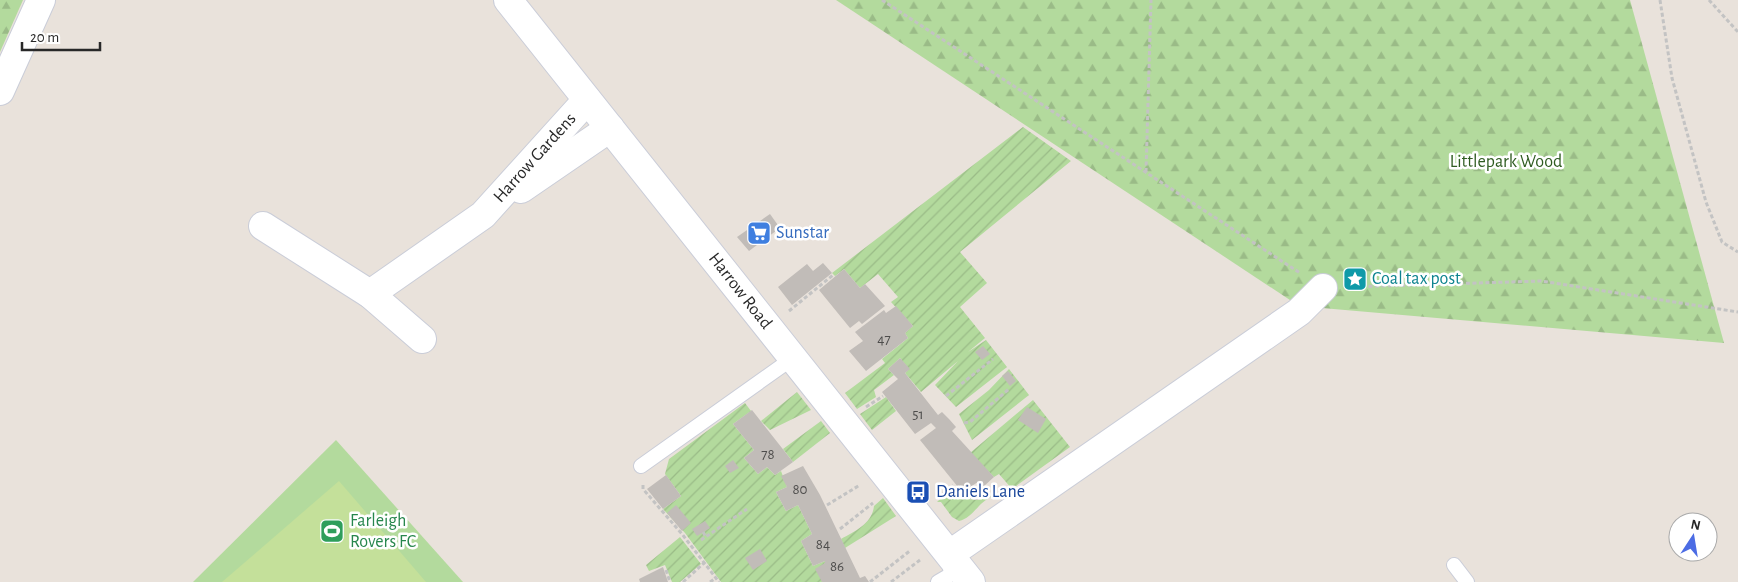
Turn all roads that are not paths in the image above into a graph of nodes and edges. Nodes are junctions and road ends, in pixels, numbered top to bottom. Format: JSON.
{"nodes":[{"id":1,"x":41,"y":0,"type":"edge"},
{"id":2,"x":508,"y":0,"type":"edge"},
{"id":3,"x":0,"y":91,"type":"edge"},
{"id":4,"x":588,"y":100,"type":"junction"},
{"id":5,"x":610,"y":128,"type":"junction"},
{"id":6,"x":482,"y":215,"type":"junction"},
{"id":7,"x":263,"y":226,"type":"dead end"},
{"id":8,"x":1323,"y":288,"type":"road end"},
{"id":9,"x":370,"y":294,"type":"junction"},
{"id":10,"x":422,"y":339,"type":"dead end"},
{"id":11,"x":794,"y":358,"type":"junction"},
{"id":12,"x":641,"y":466,"type":"road end"},
{"id":13,"x":950,"y":554,"type":"junction"},
{"id":14,"x":1454,"y":565,"type":"dead end"},
{"id":15,"x":938,"y":582,"type":"edge"},
{"id":16,"x":971,"y":582,"type":"edge"},
{"id":17,"x":1467,"y":582,"type":"edge"}],
"edges":[{"from":1,"to":3,"type":"street"},
{"from":2,"to":4,"type":"street","name":"Harrow Road"},
{"from":4,"to":5,"type":"street","name":"Harrow Road"},
{"from":4,"to":6,"type":"street","name":"Harrow Gardens"},
{"from":5,"to":6,"type":"street","name":"Harrow Gardens"},
{"from":5,"to":11,"type":"street","name":"Harrow Road"},
{"from":6,"to":9,"type":"street","name":"Harrow Gardens"},
{"from":7,"to":9,"type":"street"},
{"from":8,"to":13,"type":"street"},
{"from":9,"to":10,"type":"street"},
{"from":11,"to":12,"type":"lane"},
{"from":11,"to":13,"type":"street","name":"Harrow Road"},
{"from":13,"to":15,"type":"lane"},
{"from":13,"to":16,"type":"street","name":"Harrow Road"},
{"from":14,"to":17,"type":"lane"}]}
